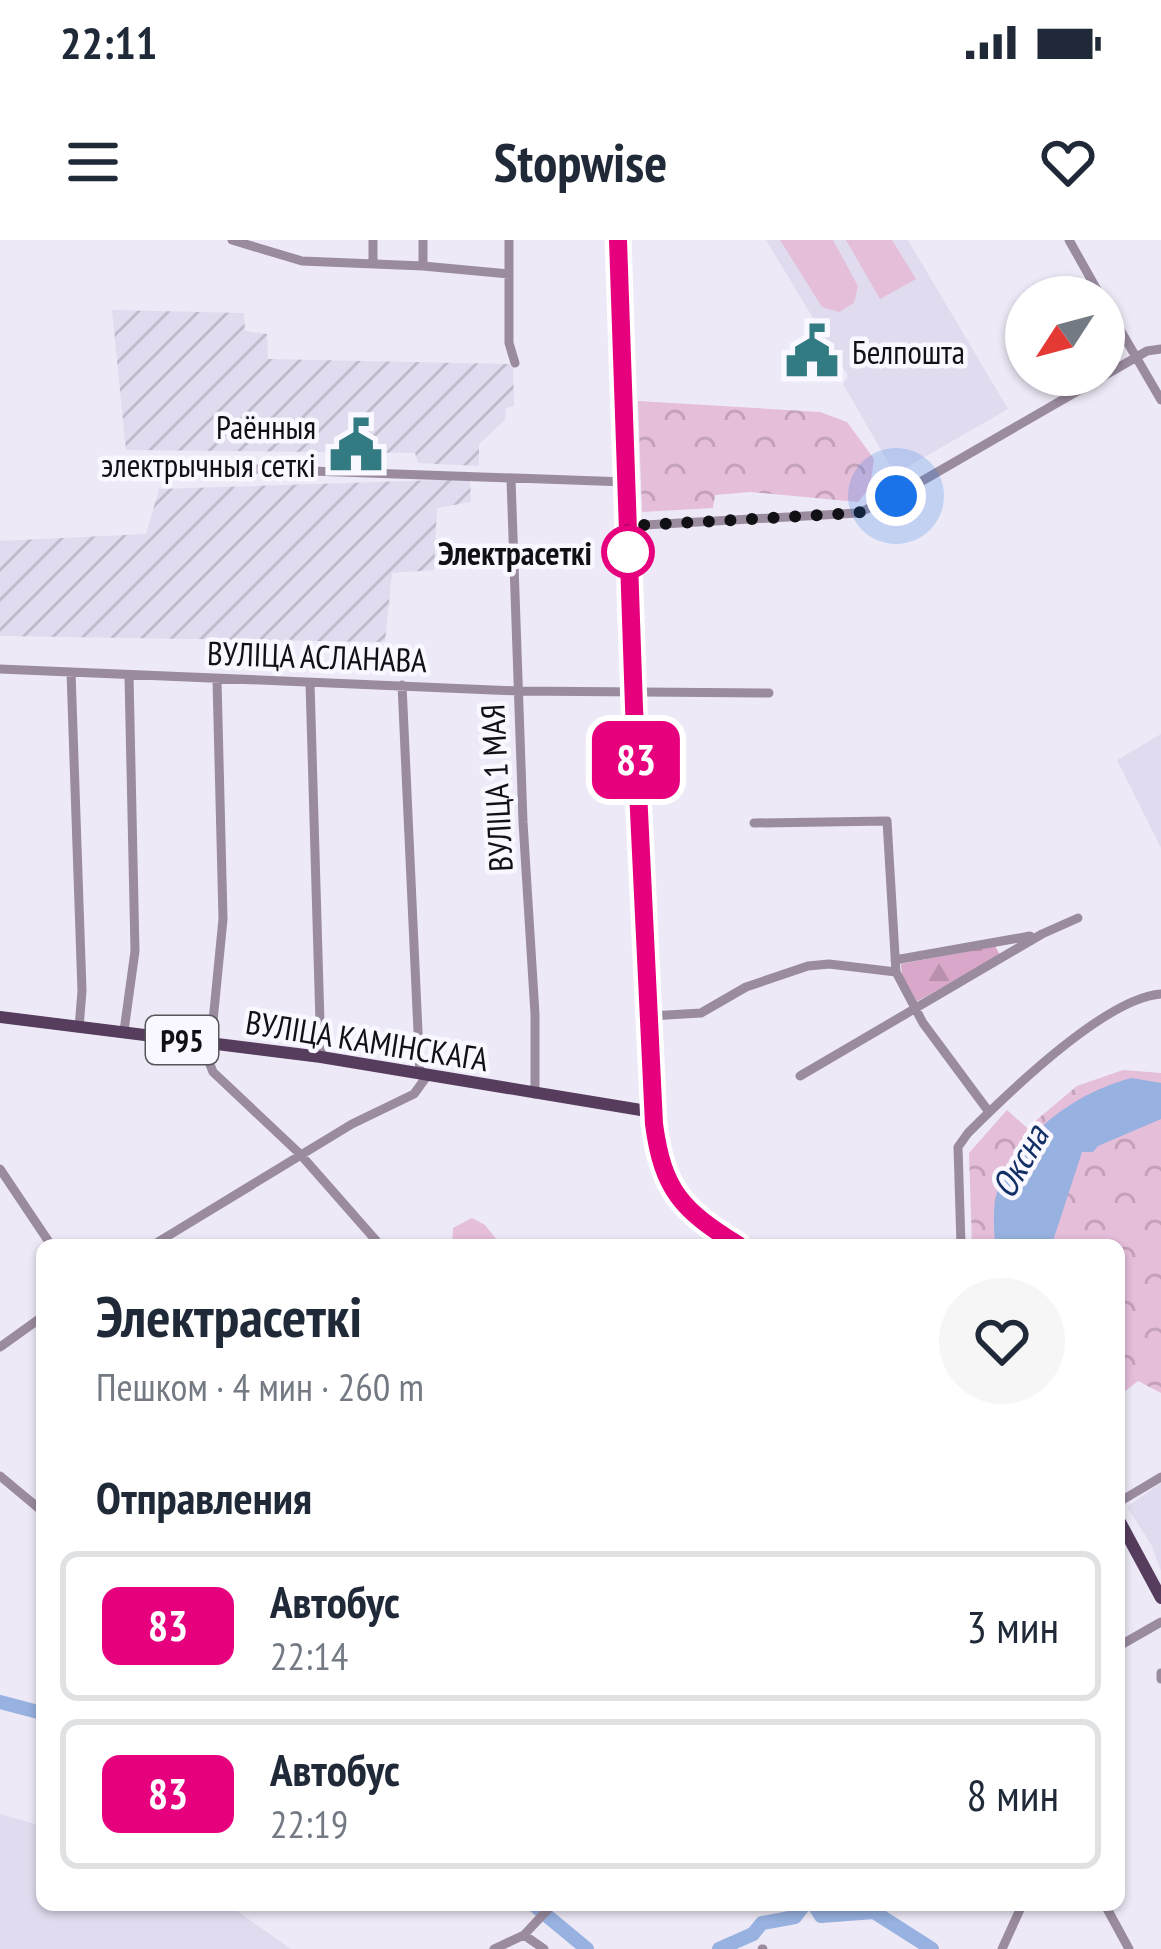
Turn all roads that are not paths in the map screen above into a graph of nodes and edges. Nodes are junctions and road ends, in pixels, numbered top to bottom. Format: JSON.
{"nodes":[{"id":1,"x":232,"y":240,"type":"edge"},
{"id":2,"x":373,"y":240,"type":"edge"},
{"id":3,"x":423,"y":240,"type":"edge"},
{"id":4,"x":509,"y":240,"type":"edge"},
{"id":5,"x":618,"y":240,"type":"edge"},
{"id":6,"x":1069,"y":240,"type":"edge"},
{"id":7,"x":373,"y":265,"type":"junction"},
{"id":8,"x":423,"y":266,"type":"junction"},
{"id":9,"x":509,"y":274,"type":"junction"},
{"id":10,"x":1090,"y":276,"type":"edge"},
{"id":11,"x":1125,"y":338,"type":"edge"},
{"id":12,"x":1161,"y":349,"type":"edge"},
{"id":13,"x":1136,"y":358,"type":"junction"},
{"id":14,"x":515,"y":362,"type":"dead end"},
{"id":15,"x":1161,"y":400,"type":"edge"},
{"id":16,"x":112,"y":464,"type":"dead end"},
{"id":17,"x":511,"y":479,"type":"junction"},
{"id":18,"x":626,"y":482,"type":"junction"},
{"id":19,"x":627,"y":526,"type":"junction"},
{"id":20,"x":0,"y":669,"type":"edge"},
{"id":21,"x":71,"y":672,"type":"junction"},
{"id":22,"x":129,"y":676,"type":"junction"},
{"id":23,"x":217,"y":680,"type":"junction"},
{"id":24,"x":310,"y":683,"type":"junction"},
{"id":25,"x":402,"y":686,"type":"junction"},
{"id":26,"x":518,"y":691,"type":"junction"},
{"id":27,"x":633,"y":691,"type":"junction"},
{"id":28,"x":769,"y":693,"type":"dead end"},
{"id":29,"x":754,"y":823,"type":"dead end"},
{"id":30,"x":1078,"y":918,"type":"dead end"},
{"id":31,"x":1042,"y":934,"type":"junction"},
{"id":32,"x":895,"y":960,"type":"junction"},
{"id":33,"x":896,"y":972,"type":"junction"},
{"id":34,"x":1161,"y":994,"type":"edge"},
{"id":35,"x":914,"y":1008,"type":"junction"},
{"id":36,"x":650,"y":1016,"type":"junction"},
{"id":37,"x":0,"y":1017,"type":"edge"},
{"id":38,"x":79,"y":1028,"type":"junction"},
{"id":39,"x":124,"y":1031,"type":"junction"},
{"id":40,"x":209,"y":1043,"type":"junction"},
{"id":41,"x":321,"y":1058,"type":"junction"},
{"id":42,"x":424,"y":1076,"type":"junction"},
{"id":43,"x":800,"y":1076,"type":"dead end"},
{"id":44,"x":535,"y":1094,"type":"junction"},
{"id":45,"x":653,"y":1112,"type":"junction"},
{"id":46,"x":989,"y":1112,"type":"junction"},
{"id":47,"x":300,"y":1154,"type":"junction"},
{"id":48,"x":0,"y":1169,"type":"edge"},
{"id":49,"x":47,"y":1239,"type":"edge"},
{"id":50,"x":163,"y":1239,"type":"edge"},
{"id":51,"x":375,"y":1239,"type":"edge"},
{"id":52,"x":729,"y":1239,"type":"edge"},
{"id":53,"x":961,"y":1239,"type":"edge"},
{"id":54,"x":36,"y":1321,"type":"edge"},
{"id":55,"x":0,"y":1347,"type":"edge"},
{"id":56,"x":0,"y":1476,"type":"edge"},
{"id":57,"x":1161,"y":1477,"type":"edge"},
{"id":58,"x":1125,"y":1498,"type":"edge"},
{"id":59,"x":36,"y":1506,"type":"edge"},
{"id":60,"x":1125,"y":1531,"type":"edge"},
{"id":61,"x":1161,"y":1598,"type":"edge"},
{"id":62,"x":1161,"y":1622,"type":"edge"},
{"id":63,"x":1125,"y":1643,"type":"edge"},
{"id":64,"x":548,"y":1911,"type":"edge"},
{"id":65,"x":1019,"y":1911,"type":"edge"},
{"id":66,"x":1108,"y":1911,"type":"edge"},
{"id":67,"x":524,"y":1936,"type":"junction"},
{"id":68,"x":494,"y":1949,"type":"edge"},
{"id":69,"x":544,"y":1949,"type":"edge"},
{"id":70,"x":1003,"y":1949,"type":"edge"},
{"id":71,"x":1129,"y":1949,"type":"edge"}],
"edges":[{"from":1,"to":7,"type":"street"},
{"from":2,"to":7,"type":"street"},
{"from":3,"to":8,"type":"street"},
{"from":4,"to":9,"type":"street"},
{"from":5,"to":18,"type":"main road"},
{"from":6,"to":10,"type":"street"},
{"from":7,"to":8,"type":"street"},
{"from":8,"to":9,"type":"street"},
{"from":9,"to":14,"type":"street"},
{"from":11,"to":13,"type":"street"},
{"from":12,"to":13,"type":"street"},
{"from":13,"to":15,"type":"street"},
{"from":13,"to":19,"type":"street"},
{"from":16,"to":17,"type":"street"},
{"from":17,"to":18,"type":"street"},
{"from":17,"to":26,"type":"street","name":"ВУЛІЦА 1 МАЯ"},
{"from":18,"to":19,"type":"main road"},
{"from":19,"to":27,"type":"main road"},
{"from":20,"to":21,"type":"street","name":"ВУЛІЦА АСЛАНАВА"},
{"from":21,"to":22,"type":"street","name":"ВУЛІЦА АСЛАНАВА"},
{"from":21,"to":38,"type":"street"},
{"from":22,"to":23,"type":"street","name":"ВУЛІЦА АСЛАНАВА"},
{"from":22,"to":39,"type":"street"},
{"from":23,"to":24,"type":"street","name":"ВУЛІЦА АСЛАНАВА"},
{"from":23,"to":40,"type":"street"},
{"from":24,"to":25,"type":"street","name":"ВУЛІЦА АСЛАНАВА"},
{"from":24,"to":41,"type":"street"},
{"from":25,"to":26,"type":"street","name":"ВУЛІЦА АСЛАНАВА"},
{"from":25,"to":42,"type":"street"},
{"from":26,"to":27,"type":"street","name":"ВУЛІЦА АСЛАНАВА"},
{"from":26,"to":44,"type":"street","name":"ВУЛІЦА 1 МАЯ"},
{"from":27,"to":28,"type":"street","name":"ВУЛІЦА АСЛАНАВА"},
{"from":27,"to":36,"type":"main road"},
{"from":29,"to":32,"type":"street"},
{"from":30,"to":31,"type":"street"},
{"from":31,"to":32,"type":"street"},
{"from":31,"to":35,"type":"street"},
{"from":32,"to":33,"type":"street"},
{"from":33,"to":35,"type":"street"},
{"from":33,"to":36,"type":"street"},
{"from":34,"to":46,"type":"street"},
{"from":35,"to":43,"type":"street"},
{"from":35,"to":46,"type":"street"},
{"from":36,"to":45,"type":"main road"},
{"from":37,"to":38,"type":"main road","name":"ВУЛІЦА КАМІНСКАГА","number":"Р95"},
{"from":38,"to":39,"type":"main road","name":"ВУЛІЦА КАМІНСКАГА","number":"Р95"},
{"from":39,"to":40,"type":"main road","name":"ВУЛІЦА КАМІНСКАГА","number":"Р95"},
{"from":40,"to":41,"type":"main road","name":"ВУЛІЦА КАМІНСКАГА","number":"Р95"},
{"from":40,"to":47,"type":"street"},
{"from":41,"to":42,"type":"main road","name":"ВУЛІЦА КАМІНСКАГА","number":"Р95"},
{"from":42,"to":44,"type":"main road","name":"ВУЛІЦА КАМІНСКАГА","number":"Р95"},
{"from":42,"to":47,"type":"street"},
{"from":44,"to":45,"type":"main road","name":"ВУЛІЦА КАМІНСКАГА","number":"Р95"},
{"from":45,"to":52,"type":"main road"},
{"from":46,"to":53,"type":"street"},
{"from":47,"to":50,"type":"street"},
{"from":47,"to":51,"type":"street"},
{"from":48,"to":49,"type":"street"},
{"from":54,"to":55,"type":"street"},
{"from":56,"to":59,"type":"street"},
{"from":57,"to":58,"type":"street"},
{"from":60,"to":61,"type":"main road"},
{"from":62,"to":63,"type":"street"},
{"from":64,"to":67,"type":"street"},
{"from":65,"to":70,"type":"street"},
{"from":66,"to":71,"type":"street"},
{"from":67,"to":68,"type":"street"},
{"from":67,"to":69,"type":"street"}]}
